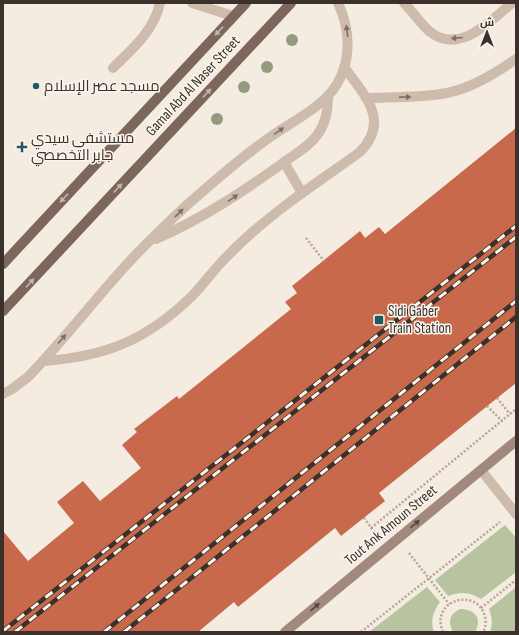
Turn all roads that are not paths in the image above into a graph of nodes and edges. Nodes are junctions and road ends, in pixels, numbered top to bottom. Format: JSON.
{"nodes":[{"id":1,"x":160,"y":3,"type":"edge"},
{"id":2,"x":192,"y":3,"type":"edge"},
{"id":3,"x":246,"y":3,"type":"edge"},
{"id":4,"x":291,"y":3,"type":"edge"},
{"id":5,"x":338,"y":3,"type":"edge"},
{"id":6,"x":404,"y":3,"type":"edge"},
{"id":7,"x":512,"y":3,"type":"edge"},
{"id":8,"x":233,"y":16,"type":"junction"},
{"id":9,"x":516,"y":60,"type":"edge"},
{"id":10,"x":344,"y":67,"type":"junction"},
{"id":11,"x":112,"y":68,"type":"dead end"},
{"id":12,"x":328,"y":96,"type":"junction"},
{"id":13,"x":366,"y":98,"type":"junction"},
{"id":14,"x":284,"y":162,"type":"junction"},
{"id":15,"x":302,"y":193,"type":"junction"},
{"id":16,"x":149,"y":242,"type":"junction"},
{"id":17,"x":4,"y":262,"type":"edge"},
{"id":18,"x":3,"y":311,"type":"edge"},
{"id":19,"x":43,"y":361,"type":"junction"},
{"id":20,"x":3,"y":394,"type":"edge"},
{"id":21,"x":516,"y":441,"type":"edge"},
{"id":22,"x":481,"y":470,"type":"junction"},
{"id":23,"x":515,"y":513,"type":"edge"},
{"id":24,"x":285,"y":632,"type":"edge"}],
"edges":[{"from":1,"to":11,"type":"lane"},
{"from":2,"to":8,"type":"lane"},
{"from":3,"to":8,"type":"main road","name":"Gamal Abd Al Naser Street"},
{"from":18,"to":4,"type":"main road","name":"Gamal Abd Al Naser Street","one_way":true},
{"from":10,"to":5,"type":"lane","one_way":true},
{"from":7,"to":6,"type":"lane","one_way":true},
{"from":8,"to":17,"type":"main road","name":"Gamal Abd Al Naser Street","one_way":true},
{"from":13,"to":9,"type":"lane","one_way":true},
{"from":10,"to":12,"type":"lane"},
{"from":10,"to":13,"type":"lane"},
{"from":12,"to":14,"type":"lane"},
{"from":16,"to":12,"type":"lane","one_way":true},
{"from":13,"to":15,"type":"lane"},
{"from":14,"to":15,"type":"lane"},
{"from":16,"to":14,"type":"lane","one_way":true},
{"from":15,"to":19,"type":"lane"},
{"from":19,"to":16,"type":"lane","one_way":true},
{"from":19,"to":20,"type":"lane"},
{"from":21,"to":22,"type":"main road","name":"Tout Ank Amoun Street"},
{"from":22,"to":23,"type":"lane"},
{"from":24,"to":22,"type":"main road","name":"Tout Ank Amoun Street","one_way":true}]}
